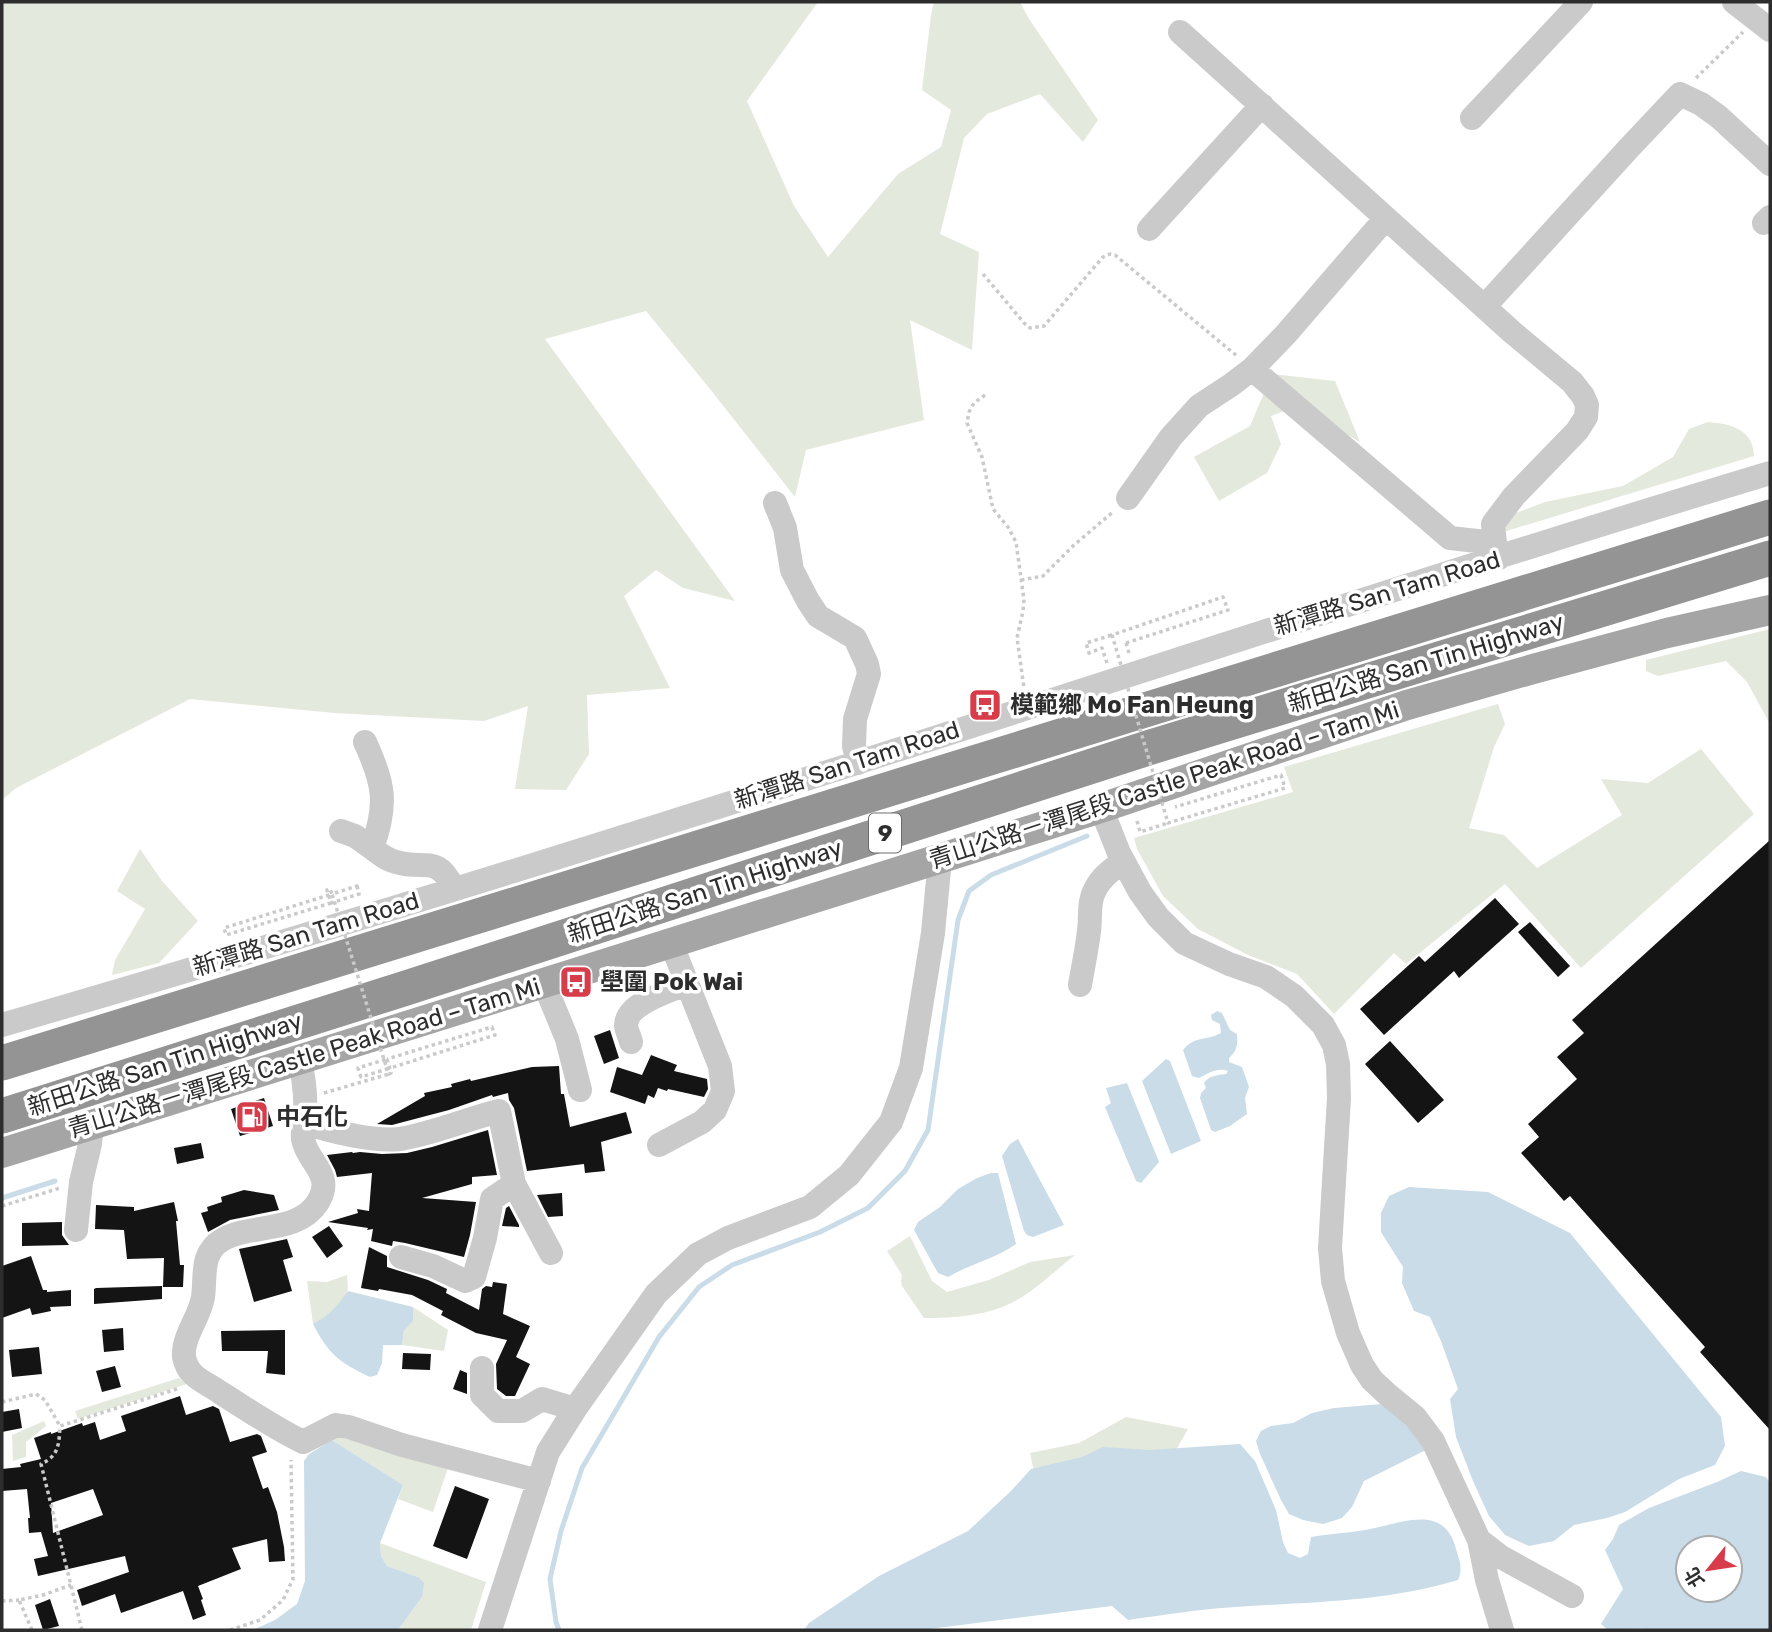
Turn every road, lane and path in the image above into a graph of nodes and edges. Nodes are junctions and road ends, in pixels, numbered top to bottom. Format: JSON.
{"nodes":[{"id":1,"x":1581,"y":2,"type":"edge"},
{"id":2,"x":1734,"y":2,"type":"edge"},
{"id":3,"x":1763,"y":25,"type":"edge"},
{"id":4,"x":1180,"y":32,"type":"dead end"},
{"id":5,"x":1680,"y":94,"type":"junction"},
{"id":6,"x":1262,"y":105,"type":"junction"},
{"id":7,"x":1472,"y":118,"type":"dead end"},
{"id":8,"x":1770,"y":164,"type":"edge"},
{"id":9,"x":1386,"y":218,"type":"junction"},
{"id":10,"x":1149,"y":229,"type":"dead end"},
{"id":11,"x":984,"y":274,"type":"dead end"},
{"id":12,"x":1484,"y":307,"type":"junction"},
{"id":13,"x":1252,"y":369,"type":"junction"},
{"id":14,"x":985,"y":395,"type":"dead end"},
{"id":15,"x":1770,"y":473,"type":"edge"},
{"id":16,"x":1128,"y":498,"type":"joint"},
{"id":17,"x":775,"y":503,"type":"dead end"},
{"id":18,"x":1770,"y":517,"type":"edge"},
{"id":19,"x":1497,"y":550,"type":"junction"},
{"id":20,"x":1770,"y":558,"type":"edge"},
{"id":21,"x":1021,"y":580,"type":"junction"},
{"id":22,"x":1770,"y":610,"type":"edge"},
{"id":23,"x":1112,"y":635,"type":"junction"},
{"id":24,"x":1130,"y":659,"type":"dead end"},
{"id":25,"x":1108,"y":666,"type":"dead end"},
{"id":26,"x":1025,"y":693,"type":"dead end"},
{"id":27,"x":365,"y":741,"type":"dead end"},
{"id":28,"x":858,"y":763,"type":"junction"},
{"id":29,"x":1175,"y":807,"type":"dead end"},
{"id":30,"x":1101,"y":808,"type":"junction"},
{"id":31,"x":1145,"y":815,"type":"dead end"},
{"id":32,"x":1168,"y":824,"type":"junction"},
{"id":33,"x":341,"y":831,"type":"dead end"},
{"id":34,"x":372,"y":848,"type":"junction"},
{"id":35,"x":940,"y":859,"type":"junction"},
{"id":36,"x":1123,"y":861,"type":"junction"},
{"id":37,"x":454,"y":889,"type":"junction"},
{"id":38,"x":331,"y":891,"type":"junction"},
{"id":39,"x":331,"y":903,"type":"junction"},
{"id":40,"x":671,"y":943,"type":"junction"},
{"id":41,"x":544,"y":983,"type":"junction"},
{"id":42,"x":686,"y":984,"type":"junction"},
{"id":43,"x":1080,"y":985,"type":"dead end"},
{"id":44,"x":2,"y":1025,"type":"edge"},
{"id":45,"x":631,"y":1042,"type":"dead end"},
{"id":46,"x":387,"y":1059,"type":"junction"},
{"id":47,"x":300,"y":1060,"type":"junction"},
{"id":48,"x":2,"y":1063,"type":"edge"},
{"id":49,"x":388,"y":1071,"type":"junction"},
{"id":50,"x":580,"y":1090,"type":"dead end"},
{"id":51,"x":304,"y":1111,"type":"junction"},
{"id":52,"x":2,"y":1116,"type":"edge"},
{"id":53,"x":92,"y":1124,"type":"junction"},
{"id":54,"x":659,"y":1145,"type":"dead end"},
{"id":55,"x":2,"y":1153,"type":"edge"},
{"id":56,"x":81,"y":1182,"type":"junction"},
{"id":57,"x":514,"y":1184,"type":"junction"},
{"id":58,"x":2,"y":1206,"type":"edge"},
{"id":59,"x":76,"y":1230,"type":"dead end"},
{"id":60,"x":551,"y":1253,"type":"dead end"},
{"id":61,"x":401,"y":1257,"type":"dead end"},
{"id":62,"x":482,"y":1368,"type":"dead end"},
{"id":63,"x":202,"y":1381,"type":"junction"},
{"id":64,"x":2,"y":1402,"type":"edge"},
{"id":65,"x":575,"y":1409,"type":"junction"},
{"id":66,"x":60,"y":1426,"type":"junction"},
{"id":67,"x":303,"y":1442,"type":"junction"},
{"id":68,"x":539,"y":1481,"type":"junction"},
{"id":69,"x":1479,"y":1540,"type":"junction"},
{"id":70,"x":71,"y":1585,"type":"junction"},
{"id":71,"x":1572,"y":1596,"type":"dead end"},
{"id":72,"x":19,"y":1600,"type":"junction"},
{"id":73,"x":2,"y":1601,"type":"edge"},
{"id":74,"x":32,"y":1630,"type":"edge"},
{"id":75,"x":82,"y":1630,"type":"edge"},
{"id":76,"x":230,"y":1630,"type":"edge"},
{"id":77,"x":490,"y":1630,"type":"edge"},
{"id":78,"x":1502,"y":1630,"type":"edge"}],
"edges":[{"from":1,"to":7,"type":"street"},
{"from":2,"to":3,"type":"street"},
{"from":3,"to":5,"type":"path"},
{"from":4,"to":6,"type":"street"},
{"from":5,"to":8,"type":"street"},
{"from":5,"to":12,"type":"street"},
{"from":6,"to":9,"type":"street"},
{"from":6,"to":10,"type":"street"},
{"from":9,"to":12,"type":"street"},
{"from":9,"to":13,"type":"street"},
{"from":11,"to":13,"type":"path"},
{"from":12,"to":19,"type":"street"},
{"from":13,"to":16,"type":"street"},
{"from":13,"to":19,"type":"street"},
{"from":14,"to":21,"type":"path"},
{"from":15,"to":19,"type":"street","name":"新潭路 San Tam Road"},
{"from":16,"to":21,"type":"path"},
{"from":17,"to":28,"type":"street"},
{"from":18,"to":48,"type":"highway","name":"新田公路 San Tin Highway","number":"9"},
{"from":19,"to":28,"type":"street","name":"新潭路 San Tam Road"},
{"from":20,"to":52,"type":"highway","name":"新田公路 San Tin Highway","number":"9"},
{"from":21,"to":26,"type":"path"},
{"from":22,"to":30,"type":"main road","name":"青山公路－潭尾段 Castle Peak Road – Tam Mi"},
{"from":23,"to":24,"type":"path","bridge":true},
{"from":23,"to":25,"type":"path"},
{"from":23,"to":32,"type":"path","bridge":true},
{"from":27,"to":34,"type":"street"},
{"from":28,"to":37,"type":"street","name":"新潭路 San Tam Road"},
{"from":29,"to":32,"type":"path","bridge":true},
{"from":30,"to":35,"type":"main road","name":"青山公路－潭尾段 Castle Peak Road – Tam Mi"},
{"from":30,"to":36,"type":"street"},
{"from":31,"to":32,"type":"path"},
{"from":33,"to":34,"type":"street"},
{"from":34,"to":37,"type":"street"},
{"from":35,"to":40,"type":"main road","name":"青山公路－潭尾段 Castle Peak Road – Tam Mi"},
{"from":35,"to":65,"type":"street"},
{"from":36,"to":43,"type":"street"},
{"from":36,"to":69,"type":"street"},
{"from":37,"to":44,"type":"street","name":"新潭路 San Tam Road"},
{"from":38,"to":39,"type":"path"},
{"from":38,"to":39,"type":"path"},
{"from":38,"to":39,"type":"path","bridge":true},
{"from":38,"to":49,"type":"path","bridge":true},
{"from":40,"to":41,"type":"main road","name":"青山公路－潭尾段 Castle Peak Road – Tam Mi"},
{"from":40,"to":42,"type":"street"},
{"from":41,"to":47,"type":"main road","name":"青山公路－潭尾段 Castle Peak Road – Tam Mi"},
{"from":41,"to":50,"type":"street"},
{"from":42,"to":45,"type":"street"},
{"from":42,"to":54,"type":"street"},
{"from":46,"to":49,"type":"path"},
{"from":46,"to":49,"type":"path"},
{"from":46,"to":49,"type":"path","bridge":true},
{"from":47,"to":51,"type":"street"},
{"from":47,"to":53,"type":"main road","name":"青山公路－潭尾段 Castle Peak Road – Tam Mi"},
{"from":49,"to":51,"type":"path"},
{"from":51,"to":57,"type":"street"},
{"from":51,"to":63,"type":"street"},
{"from":53,"to":55,"type":"main road","name":"青山公路－潭尾段 Castle Peak Road – Tam Mi"},
{"from":53,"to":56,"type":"street"},
{"from":56,"to":58,"type":"path"},
{"from":56,"to":59,"type":"street"},
{"from":57,"to":60,"type":"street"},
{"from":57,"to":61,"type":"street"},
{"from":62,"to":65,"type":"street"},
{"from":63,"to":66,"type":"path"},
{"from":63,"to":67,"type":"street"},
{"from":64,"to":66,"type":"path"},
{"from":65,"to":68,"type":"street"},
{"from":66,"to":70,"type":"path"},
{"from":67,"to":68,"type":"street"},
{"from":67,"to":76,"type":"path"},
{"from":68,"to":77,"type":"street"},
{"from":69,"to":71,"type":"street"},
{"from":69,"to":78,"type":"street"},
{"from":70,"to":72,"type":"path"},
{"from":70,"to":75,"type":"path"},
{"from":72,"to":73,"type":"path"},
{"from":72,"to":74,"type":"path"}]}
